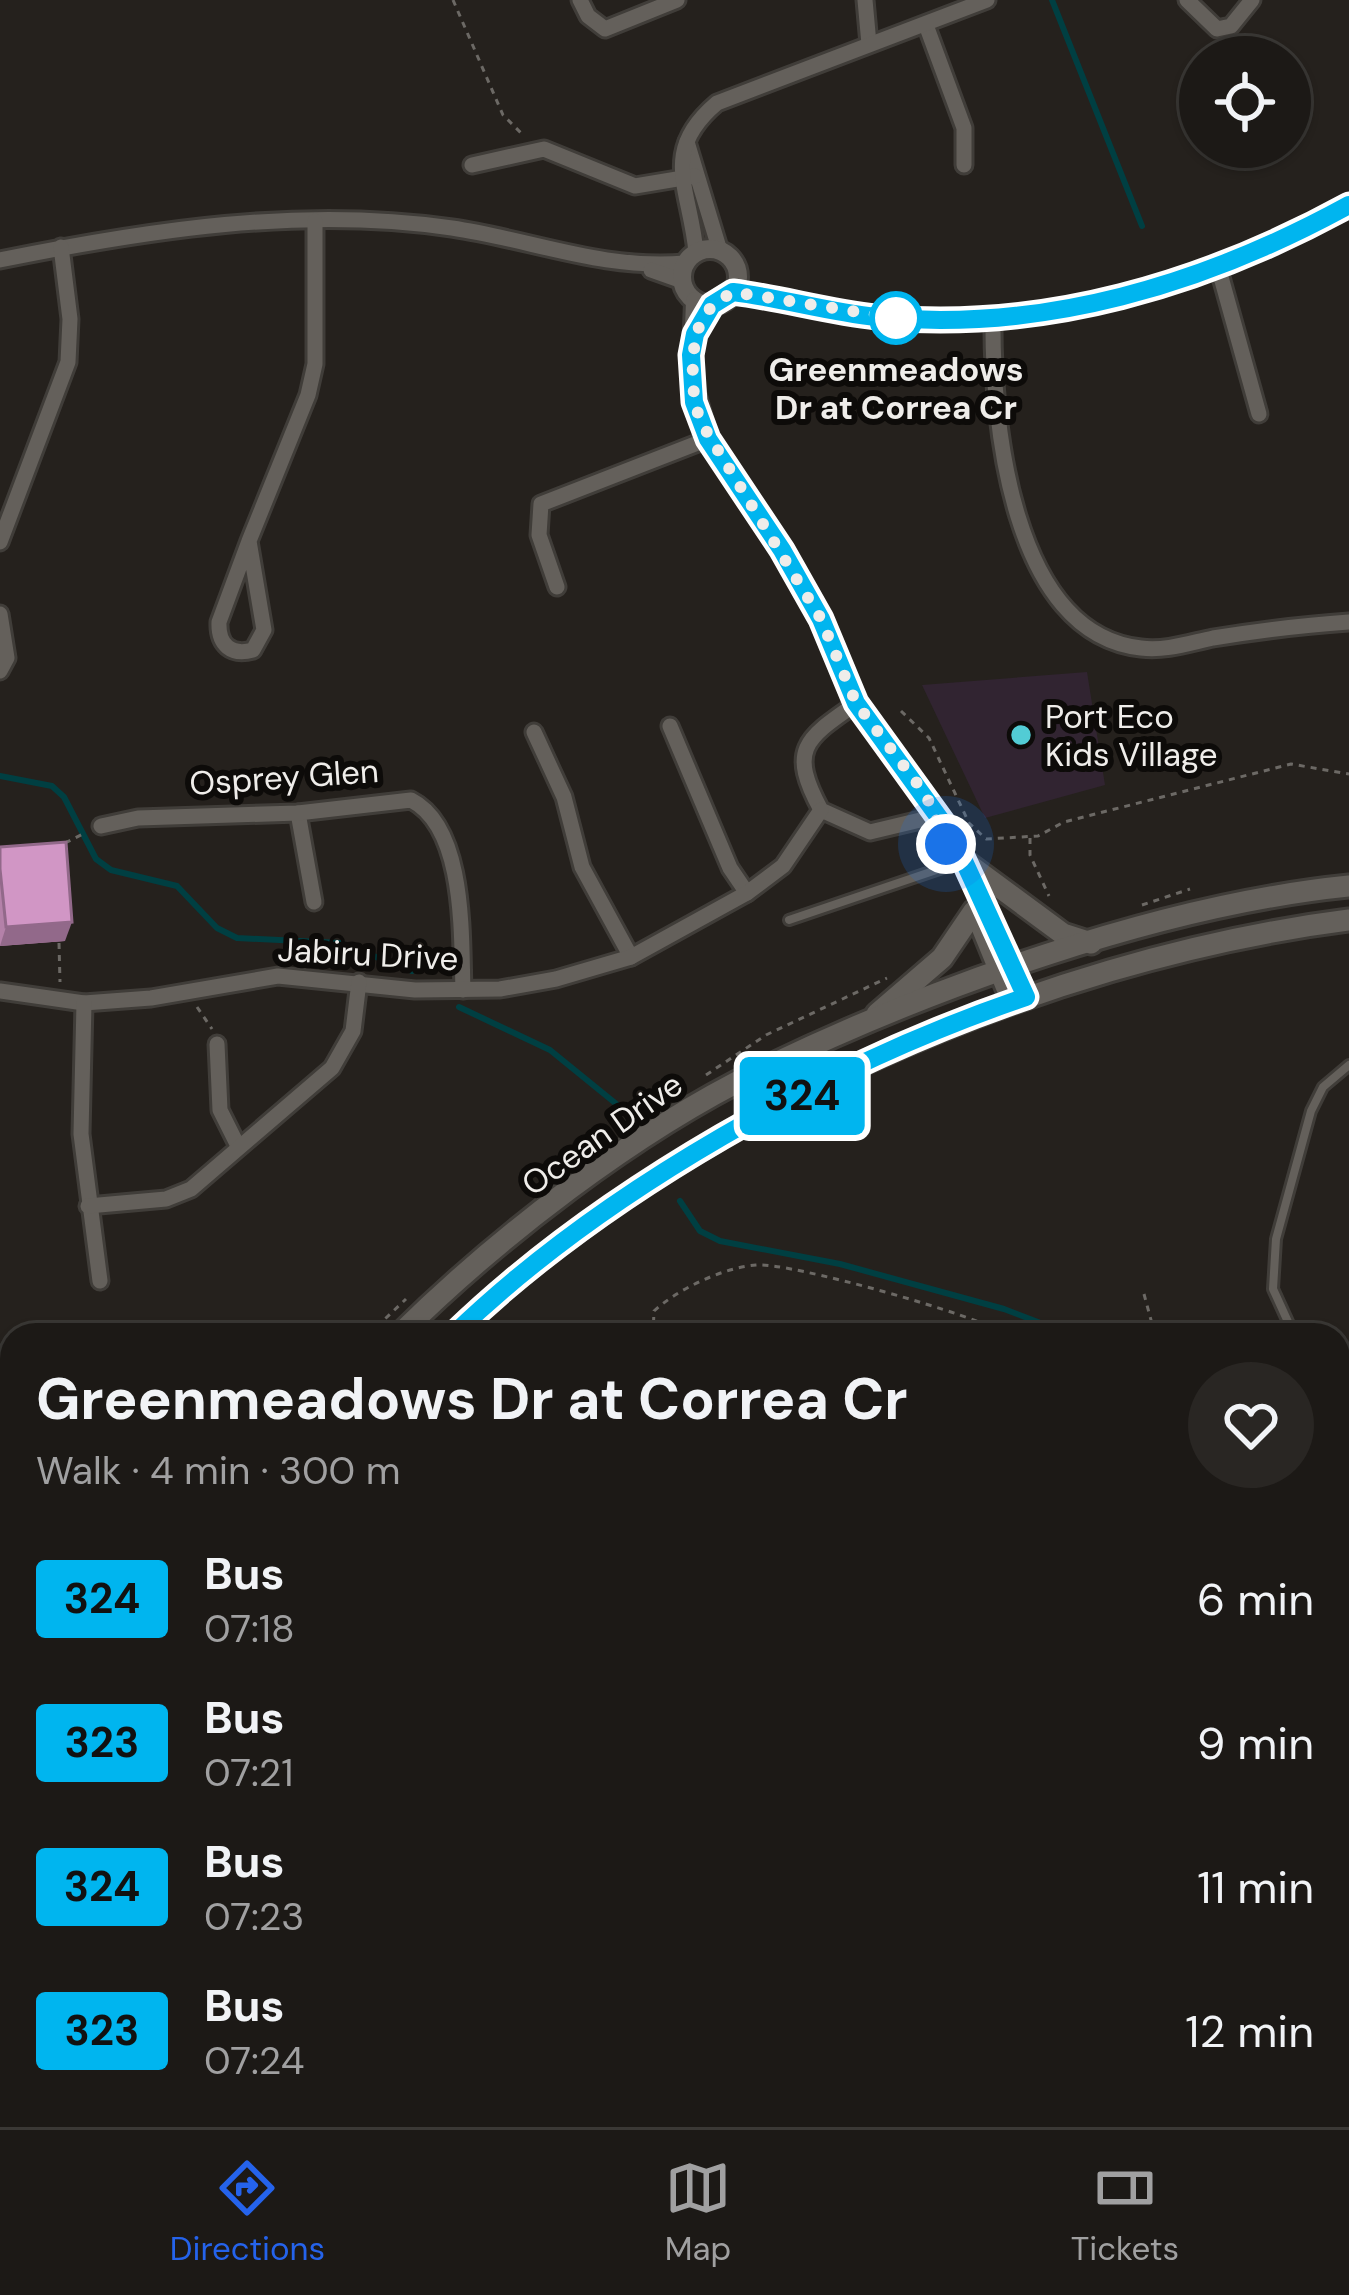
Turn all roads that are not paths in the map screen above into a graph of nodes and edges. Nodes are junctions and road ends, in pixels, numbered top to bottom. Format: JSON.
{"nodes":[{"id":1,"x":580,"y":0,"type":"edge"},
{"id":2,"x":677,"y":0,"type":"edge"},
{"id":3,"x":865,"y":0,"type":"edge"},
{"id":4,"x":987,"y":0,"type":"edge"},
{"id":5,"x":1187,"y":0,"type":"edge"},
{"id":6,"x":1252,"y":0,"type":"edge"},
{"id":7,"x":926,"y":25,"type":"junction"},
{"id":8,"x":868,"y":44,"type":"junction"},
{"id":9,"x":472,"y":165,"type":"dead end"},
{"id":10,"x":964,"y":165,"type":"dead end"},
{"id":11,"x":688,"y":178,"type":"junction"},
{"id":12,"x":1349,"y":205,"type":"edge"},
{"id":13,"x":315,"y":221,"type":"junction"},
{"id":14,"x":61,"y":248,"type":"junction"},
{"id":15,"x":721,"y":251,"type":"junction"},
{"id":16,"x":0,"y":260,"type":"edge"},
{"id":17,"x":688,"y":265,"type":"junction"},
{"id":18,"x":1219,"y":270,"type":"junction"},
{"id":19,"x":735,"y":285,"type":"junction"},
{"id":20,"x":703,"y":303,"type":"junction"},
{"id":21,"x":993,"y":318,"type":"junction"},
{"id":22,"x":1259,"y":414,"type":"dead end"},
{"id":23,"x":708,"y":439,"type":"junction"},
{"id":24,"x":0,"y":542,"type":"edge"},
{"id":25,"x":249,"y":542,"type":"junction"},
{"id":26,"x":557,"y":587,"type":"dead end"},
{"id":27,"x":0,"y":614,"type":"edge"},
{"id":28,"x":1349,"y":622,"type":"edge"},
{"id":29,"x":0,"y":671,"type":"edge"},
{"id":30,"x":856,"y":703,"type":"junction"},
{"id":31,"x":670,"y":725,"type":"dead end"},
{"id":32,"x":534,"y":732,"type":"dead end"},
{"id":33,"x":821,"y":811,"type":"junction"},
{"id":34,"x":298,"y":813,"type":"junction"},
{"id":35,"x":940,"y":821,"type":"junction"},
{"id":36,"x":97,"y":828,"type":"road end"},
{"id":37,"x":959,"y":863,"type":"junction"},
{"id":38,"x":1349,"y":886,"type":"edge"},
{"id":39,"x":747,"y":893,"type":"junction"},
{"id":40,"x":314,"y":902,"type":"dead end"},
{"id":41,"x":974,"y":911,"type":"junction"},
{"id":42,"x":789,"y":920,"type":"dead end"},
{"id":43,"x":1349,"y":920,"type":"edge"},
{"id":44,"x":1091,"y":943,"type":"junction"},
{"id":45,"x":631,"y":957,"type":"junction"},
{"id":46,"x":1005,"y":969,"type":"junction"},
{"id":47,"x":359,"y":982,"type":"junction"},
{"id":48,"x":463,"y":990,"type":"junction"},
{"id":49,"x":0,"y":991,"type":"edge"},
{"id":50,"x":1018,"y":1000,"type":"junction"},
{"id":51,"x":84,"y":1003,"type":"junction"},
{"id":52,"x":864,"y":1027,"type":"junction"},
{"id":53,"x":217,"y":1045,"type":"road end"},
{"id":54,"x":1349,"y":1065,"type":"edge"},
{"id":55,"x":238,"y":1146,"type":"junction"},
{"id":56,"x":88,"y":1206,"type":"junction"},
{"id":57,"x":100,"y":1281,"type":"dead end"},
{"id":58,"x":413,"y":1323,"type":"edge"},
{"id":59,"x":467,"y":1323,"type":"edge"},
{"id":60,"x":1289,"y":1323,"type":"edge"}],
"edges":[{"from":1,"to":2,"type":"street"},
{"from":3,"to":8,"type":"street"},
{"from":4,"to":7,"type":"street"},
{"from":5,"to":6,"type":"street"},
{"from":7,"to":8,"type":"street"},
{"from":7,"to":10,"type":"street"},
{"from":8,"to":11,"type":"street"},
{"from":9,"to":11,"type":"street"},
{"from":11,"to":15,"type":"street"},
{"from":11,"to":17,"type":"street"},
{"from":12,"to":18,"type":"street"},
{"from":13,"to":14,"type":"street"},
{"from":13,"to":17,"type":"street"},
{"from":13,"to":25,"type":"street"},
{"from":14,"to":16,"type":"street"},
{"from":14,"to":24,"type":"street"},
{"from":15,"to":17,"type":"street"},
{"from":15,"to":19,"type":"street"},
{"from":17,"to":20,"type":"street"},
{"from":18,"to":21,"type":"street"},
{"from":18,"to":22,"type":"street"},
{"from":19,"to":20,"type":"street"},
{"from":19,"to":21,"type":"street"},
{"from":20,"to":23,"type":"street"},
{"from":21,"to":28,"type":"street"},
{"from":23,"to":26,"type":"street"},
{"from":23,"to":30,"type":"street"},
{"from":25,"to":25,"type":"street"},
{"from":27,"to":29,"type":"street"},
{"from":30,"to":33,"type":"street"},
{"from":30,"to":35,"type":"street"},
{"from":31,"to":39,"type":"street"},
{"from":32,"to":45,"type":"street"},
{"from":33,"to":35,"type":"street"},
{"from":33,"to":39,"type":"street","name":"Jabiru Drive"},
{"from":34,"to":36,"type":"street","name":"Osprey Glen"},
{"from":34,"to":40,"type":"street"},
{"from":34,"to":48,"type":"street","name":"Osprey Glen"},
{"from":35,"to":37,"type":"street"},
{"from":37,"to":41,"type":"street"},
{"from":37,"to":42,"type":"lane"},
{"from":37,"to":44,"type":"main road"},
{"from":37,"to":46,"type":"street"},
{"from":38,"to":44,"type":"main road","name":"Ocean Drive"},
{"from":39,"to":45,"type":"street","name":"Jabiru Drive"},
{"from":41,"to":46,"type":"street"},
{"from":41,"to":52,"type":"main road"},
{"from":43,"to":50,"type":"main road","name":"Ocean Drive"},
{"from":44,"to":46,"type":"main road","name":"Ocean Drive"},
{"from":45,"to":48,"type":"street","name":"Jabiru Drive"},
{"from":46,"to":50,"type":"street"},
{"from":46,"to":52,"type":"main road","name":"Ocean Drive"},
{"from":47,"to":48,"type":"street","name":"Jabiru Drive"},
{"from":47,"to":51,"type":"street","name":"Jabiru Drive"},
{"from":47,"to":55,"type":"street"},
{"from":49,"to":51,"type":"street","name":"Jabiru Drive"},
{"from":50,"to":59,"type":"main road","name":"Ocean Drive"},
{"from":51,"to":56,"type":"street"},
{"from":52,"to":58,"type":"main road","name":"Ocean Drive"},
{"from":53,"to":55,"type":"street"},
{"from":54,"to":60,"type":"lane"},
{"from":55,"to":56,"type":"street"},
{"from":56,"to":57,"type":"street"}]}
